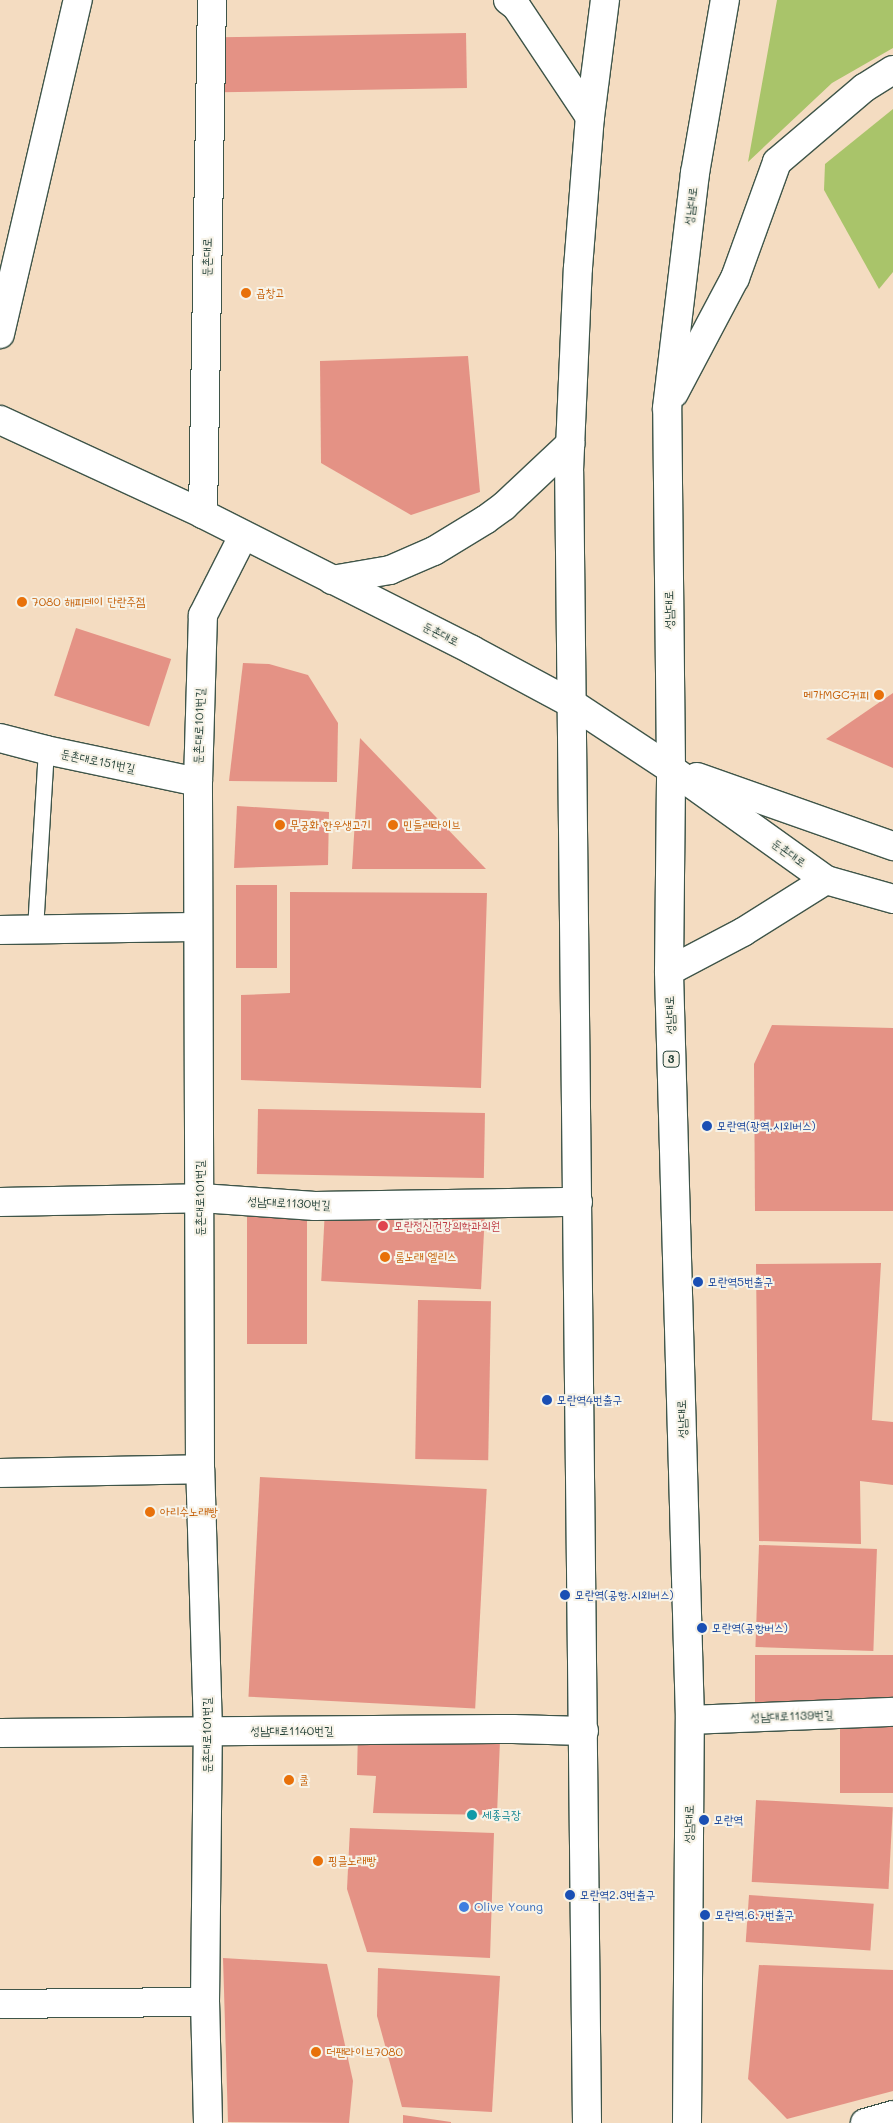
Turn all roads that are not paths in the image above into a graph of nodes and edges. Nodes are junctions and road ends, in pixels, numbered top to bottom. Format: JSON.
{"nodes":[{"id":1,"x":78,"y":0,"type":"edge"},
{"id":2,"x":212,"y":0,"type":"edge"},
{"id":3,"x":508,"y":0,"type":"edge"},
{"id":4,"x":605,"y":0,"type":"edge"},
{"id":5,"x":725,"y":0,"type":"edge"},
{"id":6,"x":893,"y":70,"type":"edge"},
{"id":7,"x":590,"y":117,"type":"junction"},
{"id":8,"x":0,"y":334,"type":"edge"},
{"id":9,"x":667,"y":408,"type":"junction"},
{"id":10,"x":0,"y":420,"type":"edge"},
{"id":11,"x":570,"y":444,"type":"junction"},
{"id":12,"x":203,"y":514,"type":"junction"},
{"id":13,"x":243,"y":536,"type":"junction"},
{"id":14,"x":332,"y":580,"type":"junction"},
{"id":15,"x":570,"y":703,"type":"junction"},
{"id":16,"x":0,"y":738,"type":"edge"},
{"id":17,"x":46,"y":750,"type":"junction"},
{"id":18,"x":672,"y":769,"type":"junction"},
{"id":19,"x":198,"y":782,"type":"junction"},
{"id":20,"x":893,"y":846,"type":"edge"},
{"id":21,"x":826,"y":880,"type":"junction"},
{"id":22,"x":893,"y":899,"type":"edge"},
{"id":23,"x":196,"y":927,"type":"junction"},
{"id":24,"x":35,"y":929,"type":"junction"},
{"id":25,"x":0,"y":930,"type":"edge"},
{"id":26,"x":668,"y":971,"type":"junction"},
{"id":27,"x":201,"y":1198,"type":"junction"},
{"id":28,"x":0,"y":1202,"type":"edge"},
{"id":29,"x":578,"y":1202,"type":"junction"},
{"id":30,"x":200,"y":1469,"type":"junction"},
{"id":31,"x":0,"y":1473,"type":"edge"},
{"id":32,"x":893,"y":1712,"type":"edge"},
{"id":33,"x":690,"y":1720,"type":"junction"},
{"id":34,"x":208,"y":1731,"type":"junction"},
{"id":35,"x":584,"y":1731,"type":"junction"},
{"id":36,"x":0,"y":1733,"type":"edge"},
{"id":37,"x":205,"y":2002,"type":"junction"},
{"id":38,"x":0,"y":2004,"type":"edge"},
{"id":39,"x":893,"y":2115,"type":"edge"},
{"id":40,"x":208,"y":2123,"type":"edge"},
{"id":41,"x":587,"y":2123,"type":"edge"},
{"id":42,"x":687,"y":2123,"type":"edge"},
{"id":43,"x":865,"y":2123,"type":"edge"}],
"edges":[{"from":1,"to":8,"type":"main road"},
{"from":2,"to":12,"type":"main road","name":"둔촌대로"},
{"from":3,"to":7,"type":"main road"},
{"from":4,"to":7,"type":"main road"},
{"from":5,"to":9,"type":"main road","name":"성남대로","number":"3"},
{"from":6,"to":9,"type":"main road"},
{"from":7,"to":11,"type":"main road"},
{"from":9,"to":18,"type":"main road","name":"성남대로","number":"3"},
{"from":10,"to":12,"type":"main road","name":"둔촌대로"},
{"from":11,"to":14,"type":"main road"},
{"from":11,"to":15,"type":"main road"},
{"from":12,"to":13,"type":"main road","name":"둔촌대로"},
{"from":13,"to":14,"type":"main road","name":"둔촌대로"},
{"from":13,"to":19,"type":"main road","name":"둔촌대로101번길"},
{"from":14,"to":15,"type":"main road","name":"둔촌대로"},
{"from":15,"to":18,"type":"main road","name":"둔촌대로"},
{"from":15,"to":29,"type":"main road"},
{"from":16,"to":17,"type":"main road","name":"둔촌대로151번길"},
{"from":17,"to":19,"type":"main road","name":"둔촌대로151번길"},
{"from":17,"to":24,"type":"lane"},
{"from":18,"to":20,"type":"main road","name":"둔촌대로"},
{"from":18,"to":21,"type":"main road","name":"둔촌대로"},
{"from":18,"to":26,"type":"main road","name":"성남대로","number":"3"},
{"from":19,"to":23,"type":"main road","name":"둔촌대로101번길"},
{"from":21,"to":22,"type":"main road","name":"둔촌대로"},
{"from":21,"to":26,"type":"main road"},
{"from":23,"to":24,"type":"main road"},
{"from":23,"to":27,"type":"main road","name":"둔촌대로101번길"},
{"from":24,"to":25,"type":"main road"},
{"from":26,"to":33,"type":"main road","name":"성남대로","number":"3"},
{"from":27,"to":28,"type":"main road","name":"성남대로1130번길"},
{"from":27,"to":29,"type":"main road","name":"성남대로1130번길"},
{"from":27,"to":30,"type":"main road","name":"둔촌대로101번길"},
{"from":29,"to":35,"type":"main road"},
{"from":30,"to":31,"type":"main road"},
{"from":30,"to":34,"type":"main road","name":"둔촌대로101번길"},
{"from":32,"to":33,"type":"main road","name":"성남대로1139번길"},
{"from":33,"to":42,"type":"main road","name":"성남대로","number":"3"},
{"from":34,"to":35,"type":"main road","name":"성남대로1140번길"},
{"from":34,"to":36,"type":"main road","name":"성남대로1140번길"},
{"from":34,"to":37,"type":"main road","name":"둔촌대로101번길"},
{"from":35,"to":41,"type":"main road"},
{"from":37,"to":38,"type":"main road"},
{"from":37,"to":40,"type":"main road","name":"둔촌대로101번길"},
{"from":39,"to":43,"type":"main road"}]}
